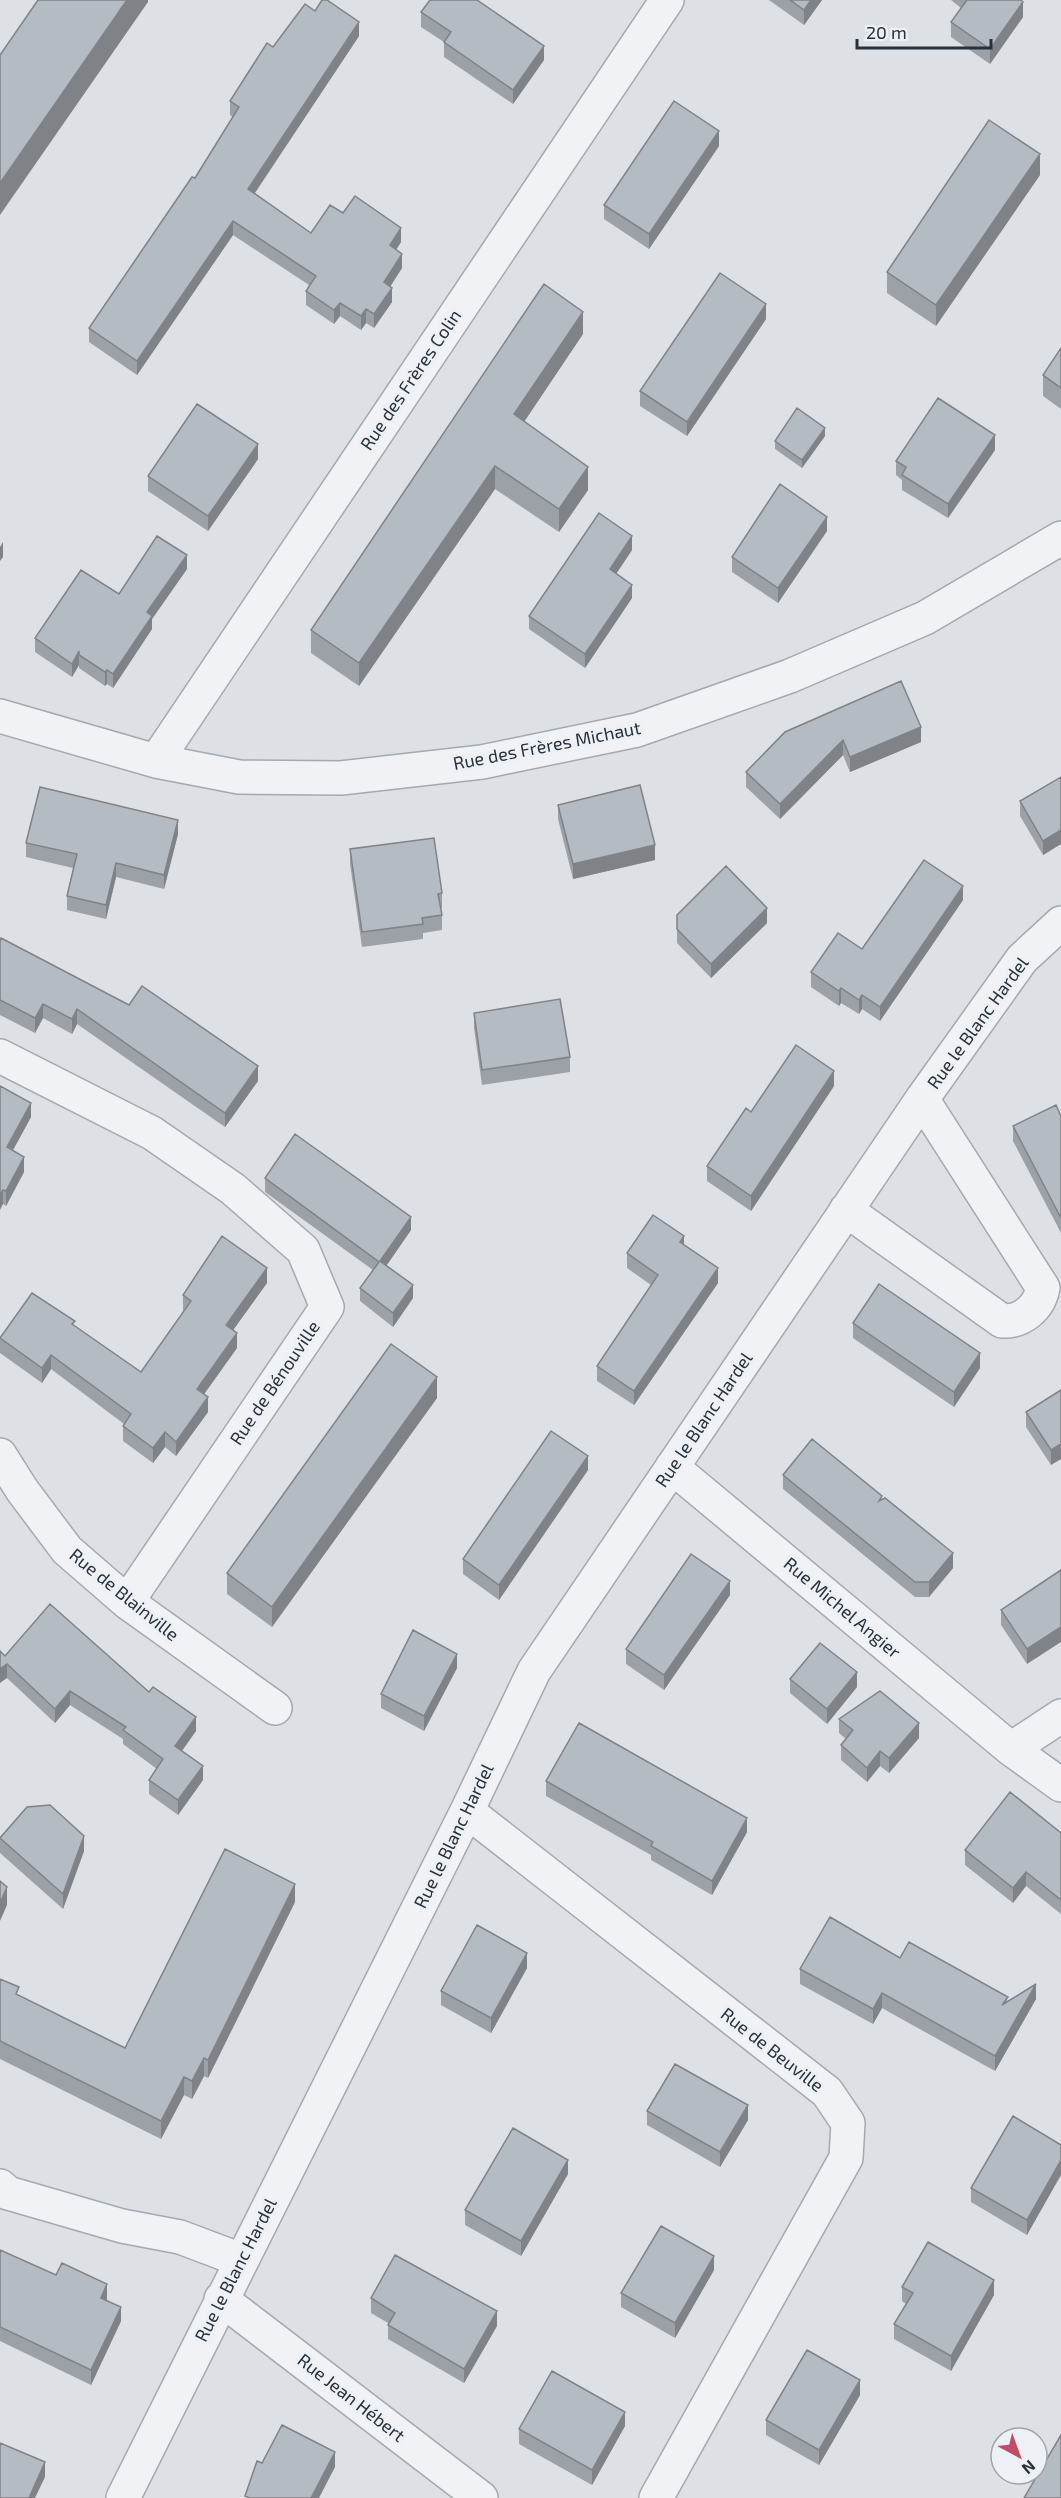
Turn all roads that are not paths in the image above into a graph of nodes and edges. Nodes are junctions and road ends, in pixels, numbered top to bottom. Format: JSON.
{"nodes":[{"id":1,"x":667,"y":0,"type":"edge"},
{"id":2,"x":1061,"y":538,"type":"edge"},
{"id":3,"x":0,"y":716,"type":"edge"},
{"id":4,"x":156,"y":761,"type":"junction"},
{"id":5,"x":1061,"y":923,"type":"edge"},
{"id":6,"x":0,"y":1056,"type":"edge"},
{"id":7,"x":922,"y":1099,"type":"junction"},
{"id":8,"x":846,"y":1210,"type":"junction"},
{"id":9,"x":0,"y":1455,"type":"edge"},
{"id":10,"x":672,"y":1467,"type":"junction"},
{"id":11,"x":128,"y":1602,"type":"junction"},
{"id":12,"x":275,"y":1708,"type":"dead end"},
{"id":13,"x":1061,"y":1716,"type":"edge"},
{"id":14,"x":1011,"y":1749,"type":"junction"},
{"id":15,"x":1061,"y":1785,"type":"edge"},
{"id":16,"x":467,"y":1811,"type":"junction"},
{"id":17,"x":0,"y":2186,"type":"edge"},
{"id":18,"x":241,"y":2260,"type":"junction"},
{"id":19,"x":221,"y":2299,"type":"junction"},
{"id":20,"x":123,"y":2498,"type":"edge"},
{"id":21,"x":481,"y":2498,"type":"edge"},
{"id":22,"x":656,"y":2498,"type":"edge"}],
"edges":[{"from":1,"to":4,"type":"street","name":"Rue des Frères Colin"},
{"from":2,"to":4,"type":"street","name":"Rue des Frères Michaut"},
{"from":3,"to":4,"type":"street","name":"Rue des Frères Michaut"},
{"from":5,"to":7,"type":"street","name":"Rue le Blanc Hardel"},
{"from":6,"to":11,"type":"street","name":"Rue de Bénouville"},
{"from":7,"to":8,"type":"street","name":"Rue le Blanc Hardel"},
{"from":7,"to":8,"type":"street","name":"Rue le Blanc Hardel"},
{"from":8,"to":10,"type":"street","name":"Rue le Blanc Hardel"},
{"from":9,"to":11,"type":"street","name":"Rue de Blainville"},
{"from":10,"to":14,"type":"street","name":"Rue Michel Angier"},
{"from":10,"to":16,"type":"street","name":"Rue le Blanc Hardel"},
{"from":11,"to":12,"type":"street","name":"Rue de Blainville"},
{"from":13,"to":14,"type":"street"},
{"from":14,"to":15,"type":"street","name":"Rue Michel Angier"},
{"from":16,"to":18,"type":"street","name":"Rue le Blanc Hardel"},
{"from":16,"to":22,"type":"street","name":"Rue de Beuville"},
{"from":17,"to":18,"type":"street"},
{"from":18,"to":19,"type":"street","name":"Rue le Blanc Hardel"},
{"from":19,"to":20,"type":"street","name":"Rue le Blanc Hardel"},
{"from":19,"to":21,"type":"street","name":"Rue Jean Hébert"}]}
